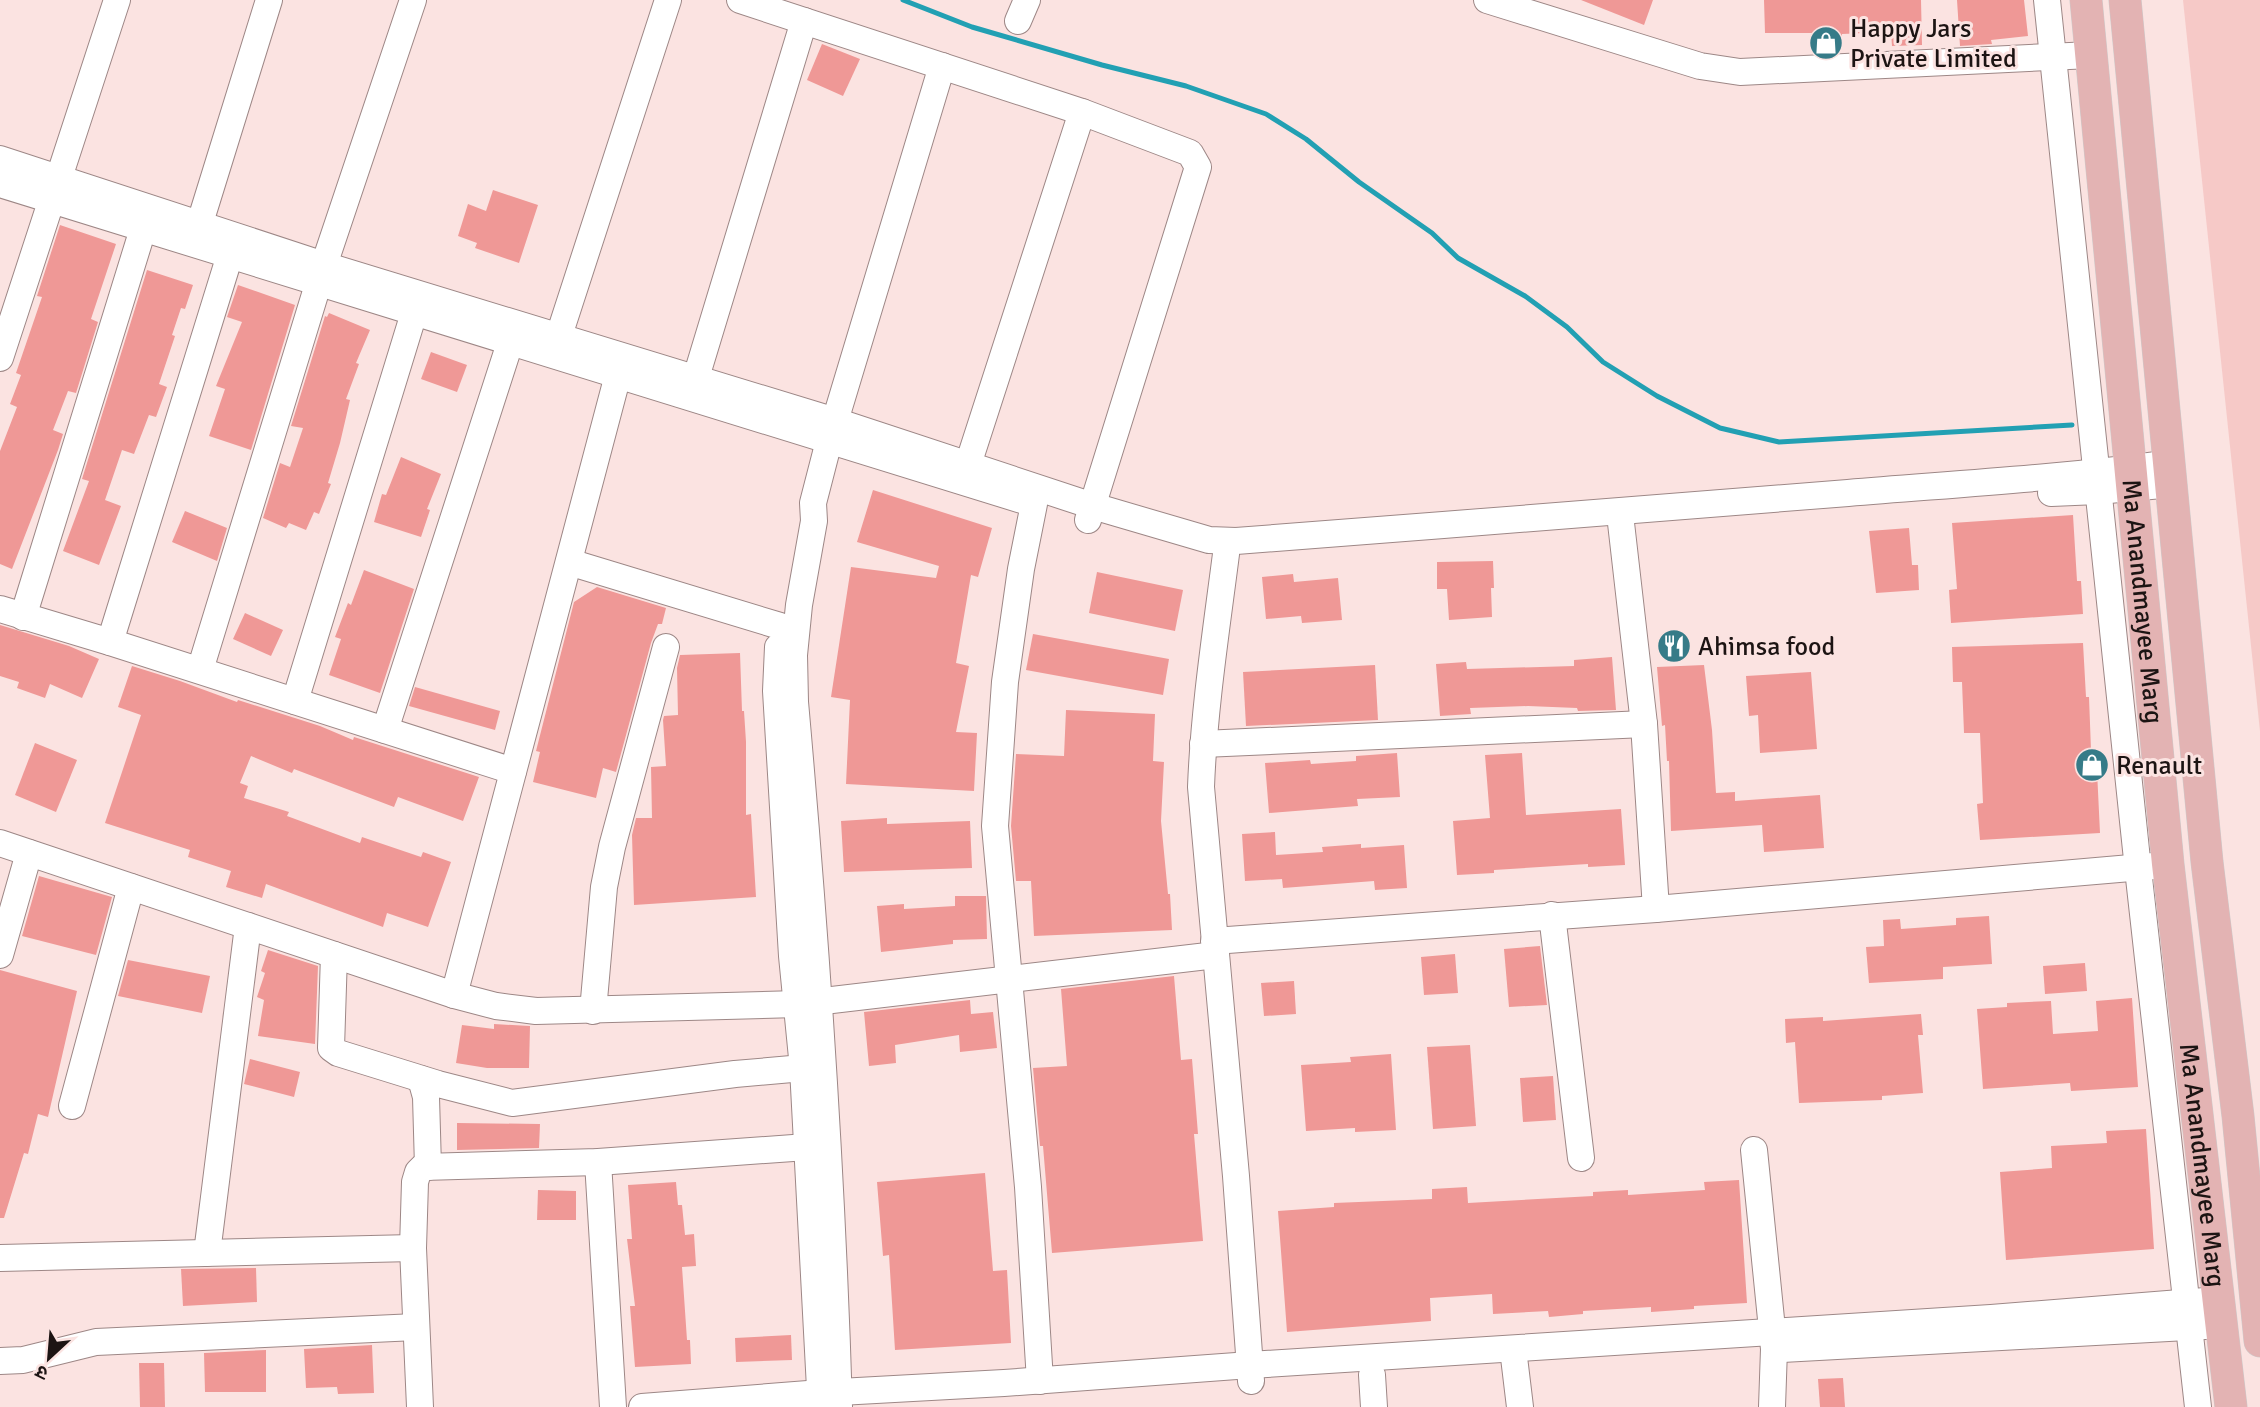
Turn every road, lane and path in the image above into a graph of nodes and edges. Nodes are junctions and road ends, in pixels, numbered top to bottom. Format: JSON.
{"nodes":[{"id":1,"x":117,"y":0,"type":"edge"},
{"id":2,"x":269,"y":0,"type":"edge"},
{"id":3,"x":412,"y":0,"type":"edge"},
{"id":4,"x":668,"y":0,"type":"edge"},
{"id":5,"x":740,"y":0,"type":"edge"},
{"id":6,"x":1486,"y":0,"type":"edge"},
{"id":7,"x":2048,"y":0,"type":"edge"},
{"id":8,"x":2086,"y":0,"type":"edge"},
{"id":9,"x":2125,"y":0,"type":"edge"},
{"id":10,"x":804,"y":21,"type":"junction"},
{"id":11,"x":2091,"y":55,"type":"junction"},
{"id":12,"x":2053,"y":57,"type":"junction"},
{"id":13,"x":942,"y":66,"type":"junction"},
{"id":14,"x":1082,"y":112,"type":"junction"},
{"id":15,"x":0,"y":159,"type":"edge"},
{"id":16,"x":0,"y":184,"type":"edge"},
{"id":17,"x":55,"y":189,"type":"junction"},
{"id":18,"x":143,"y":229,"type":"junction"},
{"id":19,"x":197,"y":234,"type":"junction"},
{"id":20,"x":230,"y":255,"type":"junction"},
{"id":21,"x":321,"y":274,"type":"junction"},
{"id":22,"x":414,"y":313,"type":"junction"},
{"id":23,"x":510,"y":342,"type":"junction"},
{"id":24,"x":556,"y":346,"type":"junction"},
{"id":25,"x":0,"y":358,"type":"edge"},
{"id":26,"x":618,"y":375,"type":"junction"},
{"id":27,"x":693,"y":388,"type":"junction"},
{"id":28,"x":832,"y":431,"type":"junction"},
{"id":29,"x":965,"y":473,"type":"junction"},
{"id":30,"x":2171,"y":473,"type":"junction"},
{"id":31,"x":2132,"y":478,"type":"junction"},
{"id":32,"x":2097,"y":482,"type":"junction"},
{"id":33,"x":813,"y":503,"type":"junction"},
{"id":34,"x":1034,"y":504,"type":"junction"},
{"id":35,"x":1090,"y":513,"type":"junction"},
{"id":36,"x":1621,"y":523,"type":"junction"},
{"id":37,"x":1226,"y":554,"type":"junction"},
{"id":38,"x":569,"y":562,"type":"junction"},
{"id":39,"x":11,"y":613,"type":"edge"},
{"id":40,"x":780,"y":626,"type":"junction"},
{"id":41,"x":110,"y":642,"type":"junction"},
{"id":42,"x":666,"y":647,"type":"dead end"},
{"id":43,"x":200,"y":670,"type":"junction"},
{"id":44,"x":295,"y":701,"type":"junction"},
{"id":45,"x":1644,"y":723,"type":"junction"},
{"id":46,"x":385,"y":730,"type":"junction"},
{"id":47,"x":1203,"y":744,"type":"junction"},
{"id":48,"x":513,"y":771,"type":"junction"},
{"id":49,"x":0,"y":843,"type":"edge"},
{"id":50,"x":29,"y":853,"type":"junction"},
{"id":51,"x":2153,"y":867,"type":"junction"},
{"id":52,"x":131,"y":887,"type":"junction"},
{"id":53,"x":1656,"y":909,"type":"junction"},
{"id":54,"x":1552,"y":915,"type":"junction"},
{"id":55,"x":248,"y":926,"type":"junction"},
{"id":56,"x":1215,"y":948,"type":"junction"},
{"id":57,"x":0,"y":955,"type":"edge"},
{"id":58,"x":334,"y":955,"type":"junction"},
{"id":59,"x":1010,"y":979,"type":"junction"},
{"id":60,"x":454,"y":995,"type":"junction"},
{"id":61,"x":808,"y":1003,"type":"junction"},
{"id":62,"x":593,"y":1011,"type":"junction"},
{"id":63,"x":803,"y":1068,"type":"junction"},
{"id":64,"x":421,"y":1079,"type":"junction"},
{"id":65,"x":72,"y":1106,"type":"dead end"},
{"id":66,"x":807,"y":1147,"type":"junction"},
{"id":67,"x":1754,"y":1150,"type":"dead end"},
{"id":68,"x":1581,"y":1158,"type":"dead end"},
{"id":69,"x":598,"y":1162,"type":"junction"},
{"id":70,"x":428,"y":1167,"type":"junction"},
{"id":71,"x":413,"y":1248,"type":"junction"},
{"id":72,"x":206,"y":1253,"type":"junction"},
{"id":73,"x":0,"y":1258,"type":"edge"},
{"id":74,"x":2220,"y":1313,"type":"junction"},
{"id":75,"x":2187,"y":1316,"type":"junction"},
{"id":76,"x":416,"y":1327,"type":"junction"},
{"id":77,"x":1773,"y":1340,"type":"junction"},
{"id":78,"x":2260,"y":1341,"type":"edge"},
{"id":79,"x":1515,"y":1358,"type":"junction"},
{"id":80,"x":0,"y":1362,"type":"edge"},
{"id":81,"x":1251,"y":1373,"type":"junction"},
{"id":82,"x":1372,"y":1376,"type":"junction"},
{"id":83,"x":1040,"y":1381,"type":"junction"},
{"id":84,"x":836,"y":1401,"type":"edge"},
{"id":85,"x":989,"y":1403,"type":"edge"},
{"id":86,"x":419,"y":1407,"type":"edge"},
{"id":87,"x":613,"y":1407,"type":"edge"},
{"id":88,"x":642,"y":1407,"type":"edge"},
{"id":89,"x":1374,"y":1407,"type":"edge"},
{"id":90,"x":1520,"y":1407,"type":"edge"},
{"id":91,"x":1772,"y":1407,"type":"edge"},
{"id":92,"x":2198,"y":1407,"type":"edge"},
{"id":93,"x":2231,"y":1407,"type":"edge"}],
"edges":[{"from":1,"to":17,"type":"street"},
{"from":2,"to":19,"type":"street"},
{"from":3,"to":21,"type":"street"},
{"from":4,"to":24,"type":"street"},
{"from":5,"to":10,"type":"street"},
{"from":6,"to":12,"type":"street"},
{"from":7,"to":12,"type":"street"},
{"from":8,"to":11,"type":"main road","name":"Ma Anandmayee Marg"},
{"from":9,"to":30,"type":"main road","name":"Ma Anandmayee Marg"},
{"from":10,"to":13,"type":"street"},
{"from":10,"to":27,"type":"street"},
{"from":11,"to":12,"type":"street"},
{"from":11,"to":31,"type":"main road","name":"Ma Anandmayee Marg"},
{"from":12,"to":32,"type":"street"},
{"from":13,"to":14,"type":"street"},
{"from":13,"to":28,"type":"street"},
{"from":14,"to":29,"type":"street"},
{"from":14,"to":35,"type":"street"},
{"from":15,"to":17,"type":"street"},
{"from":16,"to":17,"type":"street"},
{"from":17,"to":18,"type":"street"},
{"from":17,"to":19,"type":"street"},
{"from":17,"to":25,"type":"street"},
{"from":18,"to":19,"type":"street"},
{"from":18,"to":39,"type":"street"},
{"from":19,"to":20,"type":"street"},
{"from":19,"to":21,"type":"street"},
{"from":20,"to":21,"type":"street"},
{"from":20,"to":41,"type":"street"},
{"from":21,"to":22,"type":"street"},
{"from":21,"to":24,"type":"street"},
{"from":21,"to":43,"type":"street"},
{"from":22,"to":23,"type":"street"},
{"from":22,"to":44,"type":"street"},
{"from":23,"to":24,"type":"street"},
{"from":23,"to":46,"type":"street"},
{"from":24,"to":26,"type":"street"},
{"from":24,"to":27,"type":"street"},
{"from":26,"to":27,"type":"street"},
{"from":26,"to":38,"type":"street"},
{"from":27,"to":28,"type":"street"},
{"from":28,"to":29,"type":"street"},
{"from":28,"to":33,"type":"street"},
{"from":29,"to":34,"type":"street"},
{"from":29,"to":35,"type":"street"},
{"from":30,"to":31,"type":"street"},
{"from":30,"to":78,"type":"main road","name":"Ma Anandmayee Marg"},
{"from":31,"to":32,"type":"street"},
{"from":31,"to":51,"type":"main road","name":"Ma Anandmayee Marg"},
{"from":32,"to":35,"type":"street"},
{"from":32,"to":36,"type":"street"},
{"from":32,"to":51,"type":"street"},
{"from":33,"to":40,"type":"street"},
{"from":33,"to":61,"type":"street"},
{"from":34,"to":35,"type":"street"},
{"from":34,"to":59,"type":"street"},
{"from":35,"to":37,"type":"street"},
{"from":36,"to":37,"type":"street"},
{"from":36,"to":45,"type":"street"},
{"from":37,"to":47,"type":"street"},
{"from":38,"to":40,"type":"street"},
{"from":38,"to":48,"type":"street"},
{"from":39,"to":41,"type":"street"},
{"from":40,"to":61,"type":"street"},
{"from":41,"to":43,"type":"street"},
{"from":42,"to":62,"type":"street"},
{"from":43,"to":44,"type":"street"},
{"from":44,"to":46,"type":"street"},
{"from":45,"to":47,"type":"street"},
{"from":45,"to":53,"type":"street"},
{"from":46,"to":48,"type":"street"},
{"from":47,"to":56,"type":"street"},
{"from":48,"to":60,"type":"street"},
{"from":49,"to":50,"type":"street"},
{"from":50,"to":52,"type":"street"},
{"from":50,"to":57,"type":"street"},
{"from":51,"to":53,"type":"street"},
{"from":51,"to":74,"type":"main road","name":"Ma Anandmayee Marg"},
{"from":51,"to":75,"type":"street"},
{"from":52,"to":55,"type":"street"},
{"from":52,"to":65,"type":"street"},
{"from":53,"to":54,"type":"street"},
{"from":54,"to":56,"type":"street"},
{"from":54,"to":68,"type":"street"},
{"from":55,"to":58,"type":"street"},
{"from":55,"to":72,"type":"street"},
{"from":56,"to":59,"type":"street"},
{"from":56,"to":81,"type":"street"},
{"from":58,"to":60,"type":"street"},
{"from":58,"to":64,"type":"street"},
{"from":59,"to":61,"type":"street"},
{"from":59,"to":83,"type":"street"},
{"from":60,"to":62,"type":"street"},
{"from":61,"to":62,"type":"street"},
{"from":61,"to":63,"type":"street"},
{"from":61,"to":84,"type":"street"},
{"from":63,"to":64,"type":"street"},
{"from":63,"to":66,"type":"street"},
{"from":64,"to":70,"type":"street"},
{"from":66,"to":69,"type":"street"},
{"from":66,"to":84,"type":"street"},
{"from":67,"to":77,"type":"street"},
{"from":69,"to":70,"type":"street"},
{"from":69,"to":87,"type":"street"},
{"from":70,"to":71,"type":"street"},
{"from":71,"to":72,"type":"street"},
{"from":71,"to":76,"type":"street"},
{"from":72,"to":73,"type":"street"},
{"from":74,"to":75,"type":"street"},
{"from":74,"to":93,"type":"main road","name":"Ma Anandmayee Marg"},
{"from":75,"to":77,"type":"street"},
{"from":75,"to":92,"type":"street"},
{"from":76,"to":80,"type":"street"},
{"from":76,"to":86,"type":"street"},
{"from":77,"to":79,"type":"street"},
{"from":77,"to":91,"type":"street"},
{"from":79,"to":81,"type":"street"},
{"from":79,"to":82,"type":"street"},
{"from":79,"to":90,"type":"street"},
{"from":81,"to":82,"type":"street"},
{"from":81,"to":83,"type":"street"},
{"from":81,"to":85,"type":"street"},
{"from":82,"to":89,"type":"street"},
{"from":83,"to":84,"type":"street"},
{"from":84,"to":85,"type":"street"},
{"from":84,"to":88,"type":"street"}]}
